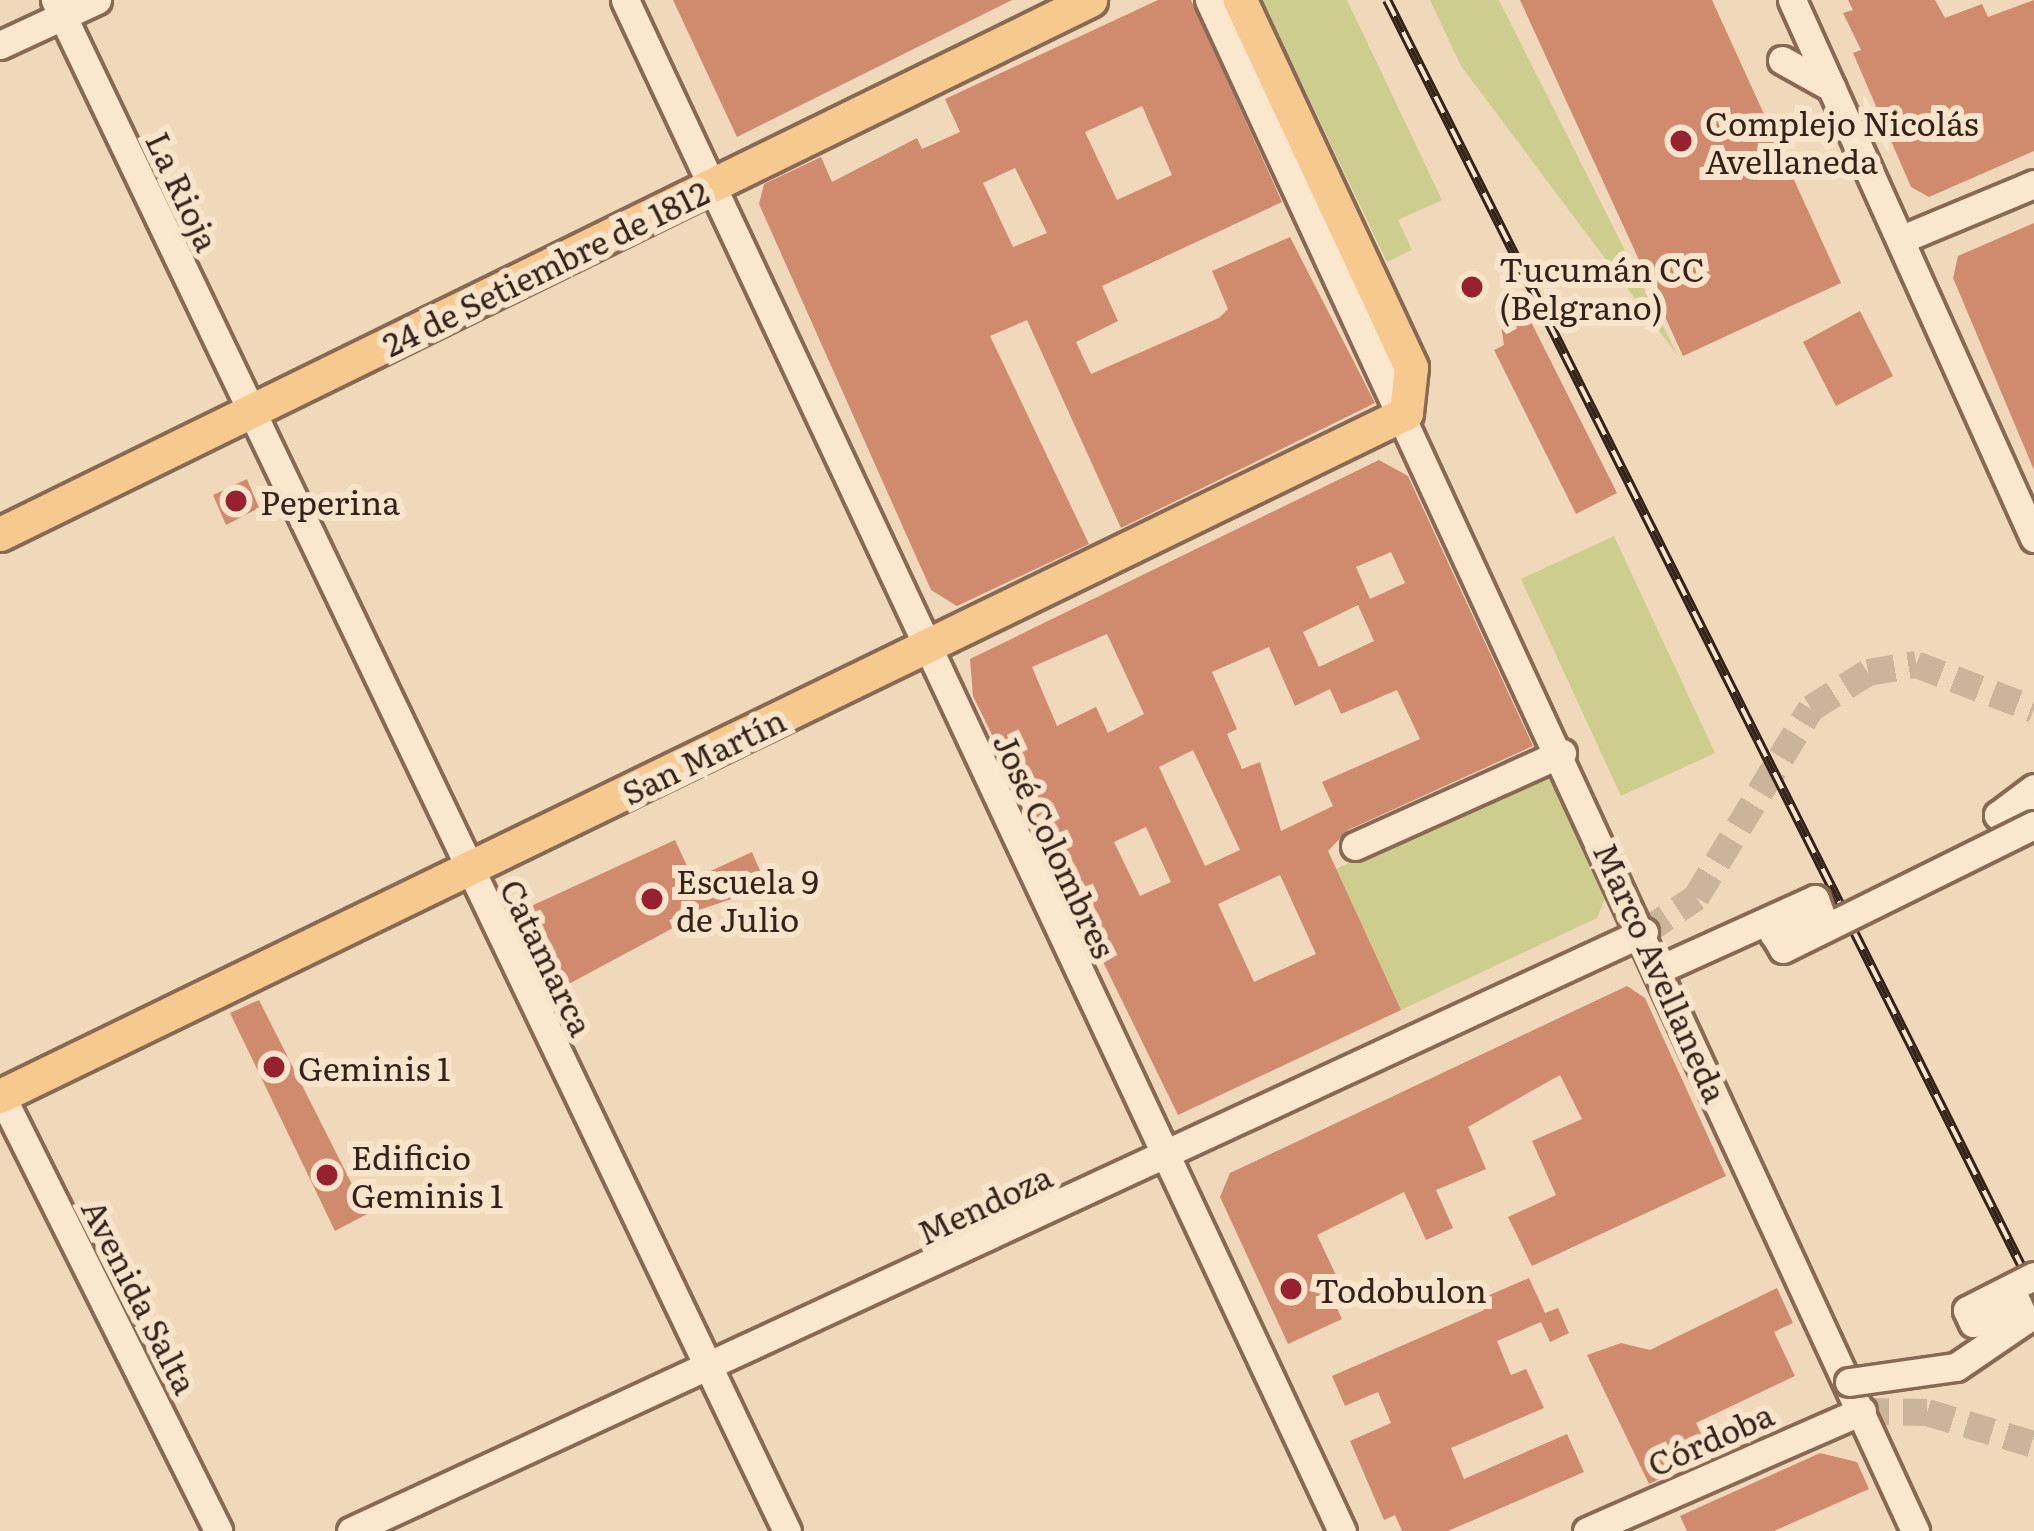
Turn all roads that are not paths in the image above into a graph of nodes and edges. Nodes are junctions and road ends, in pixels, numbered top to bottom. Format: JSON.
{"nodes":[{"id":1,"x":97,"y":0,"type":"edge"},
{"id":2,"x":625,"y":0,"type":"edge"},
{"id":3,"x":1090,"y":0,"type":"edge"},
{"id":4,"x":1209,"y":0,"type":"edge"},
{"id":5,"x":1240,"y":0,"type":"edge"},
{"id":6,"x":1792,"y":0,"type":"edge"},
{"id":7,"x":59,"y":8,"type":"edge"},
{"id":8,"x":0,"y":46,"type":"edge"},
{"id":9,"x":1781,"y":60,"type":"dead end"},
{"id":10,"x":1832,"y":88,"type":"junction"},
{"id":11,"x":714,"y":184,"type":"junction"},
{"id":12,"x":2034,"y":184,"type":"edge"},
{"id":13,"x":1902,"y":239,"type":"junction"},
{"id":14,"x":248,"y":412,"type":"junction"},
{"id":15,"x":1406,"y":413,"type":"junction"},
{"id":16,"x":0,"y":534,"type":"edge"},
{"id":17,"x":2034,"y":538,"type":"edge"},
{"id":18,"x":924,"y":649,"type":"junction"},
{"id":19,"x":1562,"y":753,"type":"junction"},
{"id":20,"x":2034,"y":788,"type":"edge"},
{"id":21,"x":2034,"y":807,"type":"edge"},
{"id":22,"x":2034,"y":825,"type":"edge"},
{"id":23,"x":1355,"y":846,"type":"dead end"},
{"id":24,"x":465,"y":870,"type":"junction"},
{"id":25,"x":1644,"y":932,"type":"junction"},
{"id":26,"x":1660,"y":968,"type":"junction"},
{"id":27,"x":0,"y":1095,"type":"edge"},
{"id":28,"x":1164,"y":1159,"type":"junction"},
{"id":29,"x":2034,"y":1276,"type":"edge"},
{"id":30,"x":711,"y":1369,"type":"junction"},
{"id":31,"x":1849,"y":1382,"type":"junction"},
{"id":32,"x":1862,"y":1411,"type":"junction"},
{"id":33,"x":218,"y":1531,"type":"edge"},
{"id":34,"x":351,"y":1531,"type":"edge"},
{"id":35,"x":787,"y":1531,"type":"edge"},
{"id":36,"x":1342,"y":1531,"type":"edge"},
{"id":37,"x":1587,"y":1531,"type":"edge"},
{"id":38,"x":1916,"y":1531,"type":"edge"}],
"edges":[{"from":1,"to":7,"type":"street"},
{"from":2,"to":11,"type":"street","name":"José Colombres"},
{"from":3,"to":11,"type":"main road","name":"24 de Setiembre de 1812"},
{"from":4,"to":15,"type":"street","name":"Marco Avellaneda"},
{"from":5,"to":15,"type":"main road","name":"Marco Avellaneda"},
{"from":6,"to":10,"type":"street"},
{"from":7,"to":8,"type":"street"},
{"from":7,"to":14,"type":"street","name":"La Rioja"},
{"from":9,"to":10,"type":"street"},
{"from":10,"to":13,"type":"street"},
{"from":11,"to":14,"type":"main road","name":"24 de Setiembre de 1812"},
{"from":11,"to":18,"type":"street","name":"José Colombres"},
{"from":12,"to":13,"type":"street"},
{"from":13,"to":17,"type":"street"},
{"from":14,"to":16,"type":"main road","name":"24 de Setiembre de 1812"},
{"from":14,"to":24,"type":"street","name":"Catamarca"},
{"from":15,"to":18,"type":"main road","name":"San Martín"},
{"from":15,"to":19,"type":"street","name":"Marco Avellaneda"},
{"from":18,"to":24,"type":"main road","name":"San Martín"},
{"from":18,"to":28,"type":"street","name":"José Colombres"},
{"from":19,"to":23,"type":"street"},
{"from":19,"to":25,"type":"street","name":"Marco Avellaneda"},
{"from":20,"to":21,"type":"street"},
{"from":22,"to":26,"type":"street","bridge":true},
{"from":24,"to":27,"type":"main road","name":"San Martín"},
{"from":24,"to":30,"type":"street","name":"Catamarca"},
{"from":25,"to":26,"type":"street","name":"Marco Avellaneda"},
{"from":25,"to":28,"type":"street","name":"Mendoza"},
{"from":26,"to":31,"type":"street","name":"Marco Avellaneda"},
{"from":27,"to":33,"type":"street","name":"Avenida Salta"},
{"from":28,"to":30,"type":"street","name":"Mendoza"},
{"from":28,"to":36,"type":"street","name":"José Colombres"},
{"from":29,"to":31,"type":"street","bridge":true},
{"from":30,"to":34,"type":"street","name":"Mendoza"},
{"from":30,"to":35,"type":"street","name":"Catamarca"},
{"from":31,"to":32,"type":"street","name":"Marco Avellaneda"},
{"from":32,"to":37,"type":"street","name":"Córdoba"},
{"from":32,"to":38,"type":"street","name":"Marco Avellaneda"}]}
